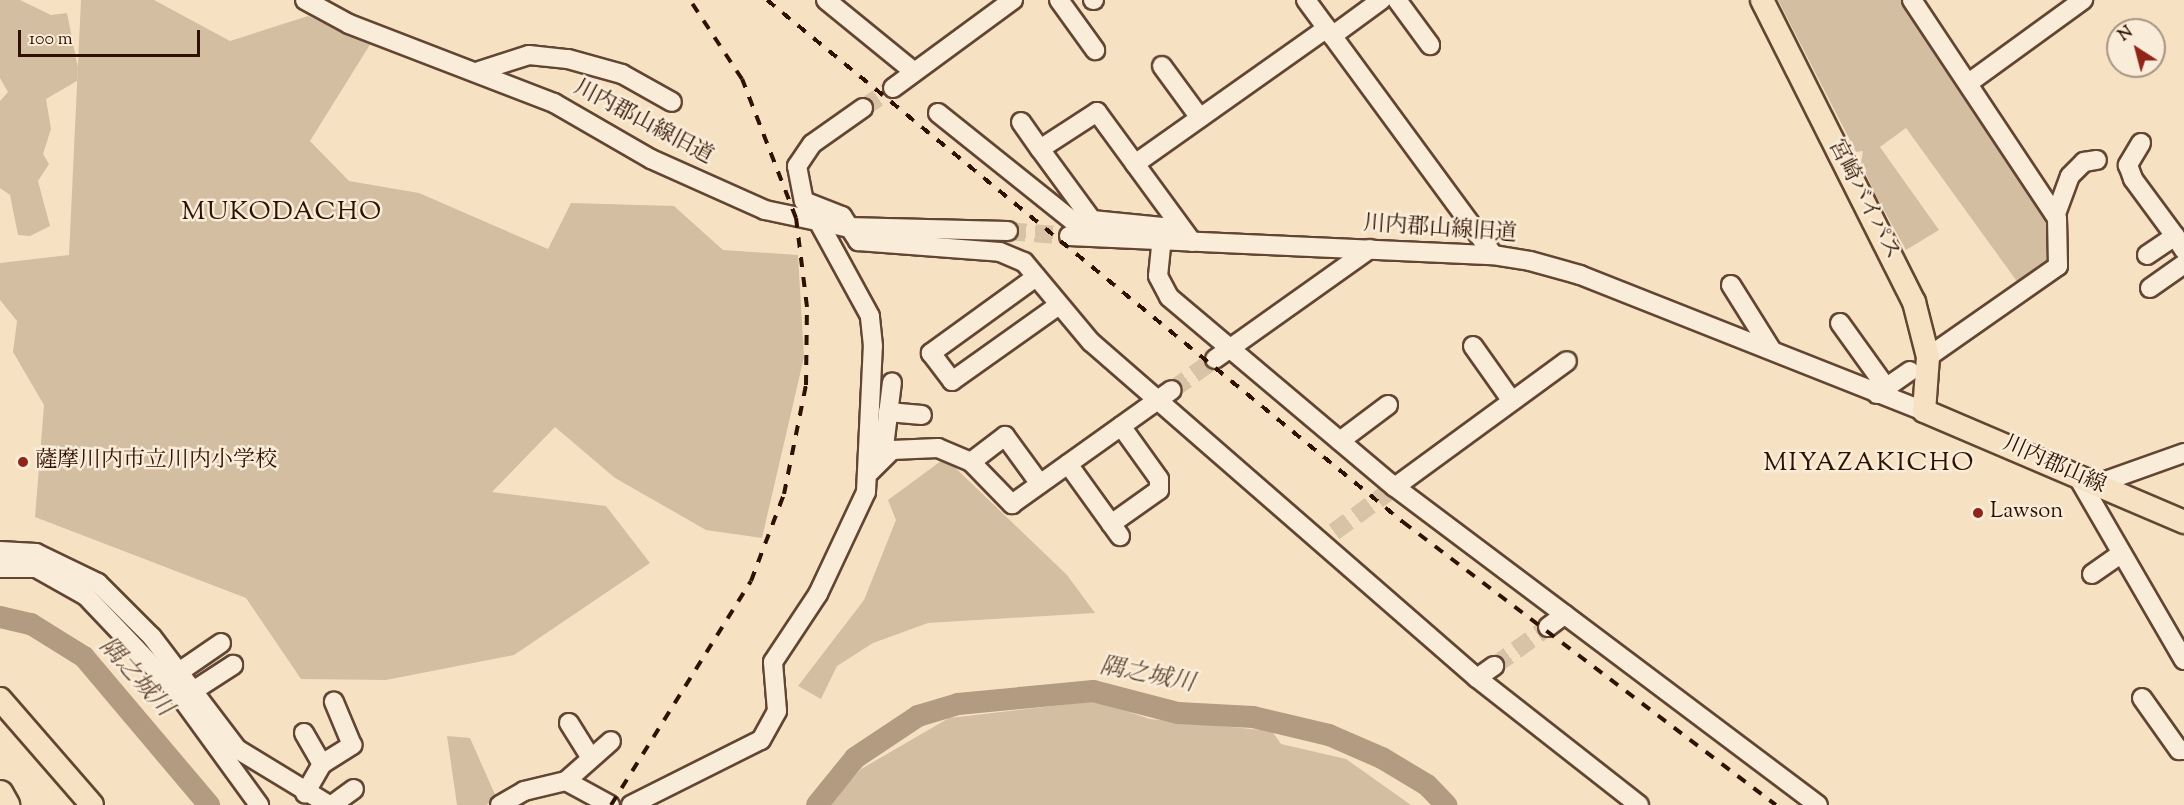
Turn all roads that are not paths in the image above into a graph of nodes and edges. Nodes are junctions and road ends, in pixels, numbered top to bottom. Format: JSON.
{"nodes":[{"id":1,"x":305,"y":0,"type":"edge"},
{"id":2,"x":826,"y":0,"type":"edge"},
{"id":3,"x":1013,"y":0,"type":"edge"},
{"id":4,"x":1059,"y":0,"type":"edge"},
{"id":5,"x":1306,"y":0,"type":"edge"},
{"id":6,"x":1381,"y":0,"type":"edge"},
{"id":7,"x":1397,"y":0,"type":"edge"},
{"id":8,"x":1762,"y":0,"type":"edge"},
{"id":9,"x":1912,"y":0,"type":"edge"},
{"id":10,"x":2083,"y":0,"type":"edge"},
{"id":11,"x":1330,"y":32,"type":"junction"},
{"id":12,"x":1430,"y":45,"type":"dead end"},
{"id":13,"x":1095,"y":50,"type":"dead end"},
{"id":14,"x":1162,"y":66,"type":"dead end"},
{"id":15,"x":479,"y":71,"type":"junction"},
{"id":16,"x":913,"y":72,"type":"junction"},
{"id":17,"x":1970,"y":82,"type":"junction"},
{"id":18,"x":893,"y":88,"type":"tunnel mouth"},
{"id":19,"x":672,"y":102,"type":"dead end"},
{"id":20,"x":863,"y":108,"type":"tunnel mouth"},
{"id":21,"x":938,"y":113,"type":"dead end"},
{"id":22,"x":1200,"y":118,"type":"junction"},
{"id":23,"x":1021,"y":122,"type":"dead end"},
{"id":24,"x":2141,"y":143,"type":"dead end"},
{"id":25,"x":1040,"y":149,"type":"junction"},
{"id":26,"x":2097,"y":160,"type":"dead end"},
{"id":27,"x":1135,"y":164,"type":"junction"},
{"id":28,"x":2056,"y":214,"type":"junction"},
{"id":29,"x":1092,"y":220,"type":"junction"},
{"id":30,"x":818,"y":221,"type":"junction"},
{"id":31,"x":846,"y":227,"type":"junction"},
{"id":32,"x":1008,"y":231,"type":"tunnel mouth"},
{"id":33,"x":1163,"y":233,"type":"junction"},
{"id":34,"x":1187,"y":235,"type":"junction"},
{"id":35,"x":1069,"y":236,"type":"tunnel mouth"},
{"id":36,"x":2179,"y":243,"type":"edge"},
{"id":37,"x":1370,"y":249,"type":"junction"},
{"id":38,"x":1493,"y":255,"type":"junction"},
{"id":39,"x":2147,"y":255,"type":"dead end"},
{"id":40,"x":2184,"y":264,"type":"edge"},
{"id":41,"x":1036,"y":277,"type":"junction"},
{"id":42,"x":1731,"y":285,"type":"dead end"},
{"id":43,"x":2150,"y":288,"type":"dead end"},
{"id":44,"x":1059,"y":304,"type":"junction"},
{"id":45,"x":1840,"y":323,"type":"dead end"},
{"id":46,"x":1473,"y":346,"type":"dead end"},
{"id":47,"x":1232,"y":348,"type":"junction"},
{"id":48,"x":1771,"y":350,"type":"junction"},
{"id":49,"x":1928,"y":357,"type":"junction"},
{"id":50,"x":1215,"y":359,"type":"tunnel mouth"},
{"id":51,"x":1567,"y":361,"type":"dead end"},
{"id":52,"x":1910,"y":371,"type":"dead end"},
{"id":53,"x":892,"y":381,"type":"dead end"},
{"id":54,"x":1881,"y":391,"type":"junction"},
{"id":55,"x":1165,"y":395,"type":"junction"},
{"id":56,"x":1512,"y":401,"type":"junction"},
{"id":57,"x":1388,"y":405,"type":"dead end"},
{"id":58,"x":1924,"y":411,"type":"junction"},
{"id":59,"x":888,"y":412,"type":"junction"},
{"id":60,"x":922,"y":416,"type":"dead end"},
{"id":61,"x":1121,"y":426,"type":"junction"},
{"id":62,"x":1340,"y":441,"type":"junction"},
{"id":63,"x":878,"y":450,"type":"junction"},
{"id":64,"x":2184,"y":453,"type":"edge"},
{"id":65,"x":971,"y":462,"type":"junction"},
{"id":66,"x":1068,"y":464,"type":"junction"},
{"id":67,"x":2076,"y":474,"type":"junction"},
{"id":68,"x":1040,"y":484,"type":"junction"},
{"id":69,"x":2097,"y":484,"type":"junction"},
{"id":70,"x":1395,"y":488,"type":"junction"},
{"id":71,"x":2184,"y":522,"type":"edge"},
{"id":72,"x":0,"y":551,"type":"edge"},
{"id":73,"x":2119,"y":555,"type":"junction"},
{"id":74,"x":0,"y":567,"type":"edge"},
{"id":75,"x":2092,"y":574,"type":"dead end"},
{"id":76,"x":1565,"y":614,"type":"junction"},
{"id":77,"x":1548,"y":627,"type":"tunnel mouth"},
{"id":78,"x":221,"y":643,"type":"dead end"},
{"id":79,"x":2184,"y":660,"type":"edge"},
{"id":80,"x":233,"y":665,"type":"dead end"},
{"id":81,"x":1494,"y":666,"type":"tunnel mouth"},
{"id":82,"x":179,"y":672,"type":"junction"},
{"id":83,"x":1478,"y":678,"type":"junction"},
{"id":84,"x":193,"y":691,"type":"junction"},
{"id":85,"x":2142,"y":698,"type":"dead end"},
{"id":86,"x":0,"y":699,"type":"edge"},
{"id":87,"x":334,"y":702,"type":"dead end"},
{"id":88,"x":569,"y":723,"type":"dead end"},
{"id":89,"x":304,"y":733,"type":"dead end"},
{"id":90,"x":611,"y":741,"type":"dead end"},
{"id":91,"x":237,"y":749,"type":"junction"},
{"id":92,"x":2184,"y":750,"type":"edge"},
{"id":93,"x":590,"y":756,"type":"junction"},
{"id":94,"x":322,"y":764,"type":"junction"},
{"id":95,"x":281,"y":779,"type":"junction"},
{"id":96,"x":566,"y":782,"type":"junction"},
{"id":97,"x":354,"y":789,"type":"dead end"},
{"id":98,"x":0,"y":794,"type":"edge"},
{"id":99,"x":305,"y":794,"type":"junction"},
{"id":100,"x":260,"y":802,"type":"edge"},
{"id":101,"x":91,"y":804,"type":"edge"},
{"id":102,"x":6,"y":805,"type":"edge"},
{"id":103,"x":331,"y":805,"type":"edge"},
{"id":104,"x":500,"y":805,"type":"edge"},
{"id":105,"x":610,"y":805,"type":"edge"},
{"id":106,"x":631,"y":805,"type":"edge"},
{"id":107,"x":1639,"y":805,"type":"edge"},
{"id":108,"x":1818,"y":805,"type":"edge"}],
"edges":[{"from":1,"to":15,"type":"street","name":"川内郡山線旧道"},
{"from":2,"to":16,"type":"street"},
{"from":3,"to":16,"type":"street"},
{"from":4,"to":13,"type":"street"},
{"from":5,"to":11,"type":"street"},
{"from":6,"to":11,"type":"street"},
{"from":7,"to":12,"type":"street"},
{"from":8,"to":49,"type":"main road","name":"宮崎バイパス"},
{"from":9,"to":17,"type":"street"},
{"from":10,"to":17,"type":"street"},
{"from":11,"to":22,"type":"street"},
{"from":11,"to":38,"type":"street"},
{"from":14,"to":22,"type":"street"},
{"from":15,"to":19,"type":"street"},
{"from":15,"to":30,"type":"street","name":"川内郡山線旧道"},
{"from":16,"to":18,"type":"street"},
{"from":17,"to":28,"type":"street"},
{"from":20,"to":31,"type":"street"},
{"from":21,"to":29,"type":"street"},
{"from":22,"to":27,"type":"street"},
{"from":23,"to":25,"type":"street"},
{"from":24,"to":36,"type":"street"},
{"from":25,"to":27,"type":"street"},
{"from":25,"to":29,"type":"street"},
{"from":26,"to":28,"type":"street"},
{"from":27,"to":34,"type":"street"},
{"from":28,"to":49,"type":"street"},
{"from":29,"to":33,"type":"street"},
{"from":30,"to":31,"type":"street","name":"川内郡山線旧道"},
{"from":30,"to":63,"type":"street"},
{"from":31,"to":32,"type":"street","name":"川内郡山線旧道"},
{"from":31,"to":41,"type":"street"},
{"from":33,"to":34,"type":"street","name":"川内郡山線旧道"},
{"from":33,"to":35,"type":"street","name":"川内郡山線旧道"},
{"from":33,"to":47,"type":"street"},
{"from":34,"to":37,"type":"street","name":"川内郡山線旧道"},
{"from":36,"to":39,"type":"street"},
{"from":37,"to":38,"type":"street","name":"川内郡山線旧道"},
{"from":37,"to":47,"type":"street"},
{"from":38,"to":48,"type":"street","name":"川内郡山線旧道"},
{"from":40,"to":43,"type":"street"},
{"from":41,"to":44,"type":"street"},
{"from":41,"to":44,"type":"street"},
{"from":42,"to":48,"type":"street"},
{"from":44,"to":55,"type":"street"},
{"from":45,"to":54,"type":"street"},
{"from":46,"to":56,"type":"street"},
{"from":47,"to":50,"type":"street"},
{"from":47,"to":62,"type":"street"},
{"from":48,"to":54,"type":"street","name":"川内郡山線旧道"},
{"from":49,"to":58,"type":"main road","name":"宮崎バイパス"},
{"from":51,"to":56,"type":"street"},
{"from":52,"to":54,"type":"street"},
{"from":53,"to":59,"type":"street"},
{"from":54,"to":58,"type":"street","name":"川内郡山線旧道"},
{"from":55,"to":61,"type":"street"},
{"from":55,"to":83,"type":"street"},
{"from":56,"to":70,"type":"street"},
{"from":57,"to":62,"type":"street"},
{"from":58,"to":67,"type":"main road","name":"川内郡山線"},
{"from":59,"to":60,"type":"street"},
{"from":59,"to":63,"type":"street"},
{"from":61,"to":66,"type":"street"},
{"from":61,"to":66,"type":"street"},
{"from":62,"to":70,"type":"street"},
{"from":63,"to":65,"type":"street"},
{"from":63,"to":106,"type":"street"},
{"from":64,"to":69,"type":"street"},
{"from":65,"to":68,"type":"street"},
{"from":65,"to":68,"type":"street"},
{"from":66,"to":68,"type":"street"},
{"from":67,"to":69,"type":"main road","name":"川内郡山線"},
{"from":67,"to":73,"type":"street"},
{"from":69,"to":71,"type":"main road","name":"川内郡山線"},
{"from":70,"to":76,"type":"street"},
{"from":72,"to":82,"type":"street"},
{"from":73,"to":75,"type":"street"},
{"from":73,"to":79,"type":"street"},
{"from":74,"to":100,"type":"street"},
{"from":76,"to":77,"type":"street"},
{"from":76,"to":108,"type":"street"},
{"from":78,"to":82,"type":"street"},
{"from":80,"to":84,"type":"street"},
{"from":81,"to":83,"type":"street"},
{"from":82,"to":84,"type":"street"},
{"from":83,"to":107,"type":"street"},
{"from":84,"to":91,"type":"street"},
{"from":85,"to":92,"type":"street"},
{"from":86,"to":101,"type":"main road"},
{"from":87,"to":94,"type":"street"},
{"from":88,"to":93,"type":"street"},
{"from":89,"to":94,"type":"street"},
{"from":90,"to":93,"type":"street"},
{"from":91,"to":95,"type":"street"},
{"from":91,"to":100,"type":"street"},
{"from":93,"to":96,"type":"street"},
{"from":94,"to":99,"type":"street"},
{"from":95,"to":99,"type":"street"},
{"from":95,"to":100,"type":"street"},
{"from":96,"to":104,"type":"street"},
{"from":96,"to":105,"type":"street"},
{"from":97,"to":103,"type":"street"},
{"from":98,"to":102,"type":"highway"},
{"from":99,"to":103,"type":"street"}]}
